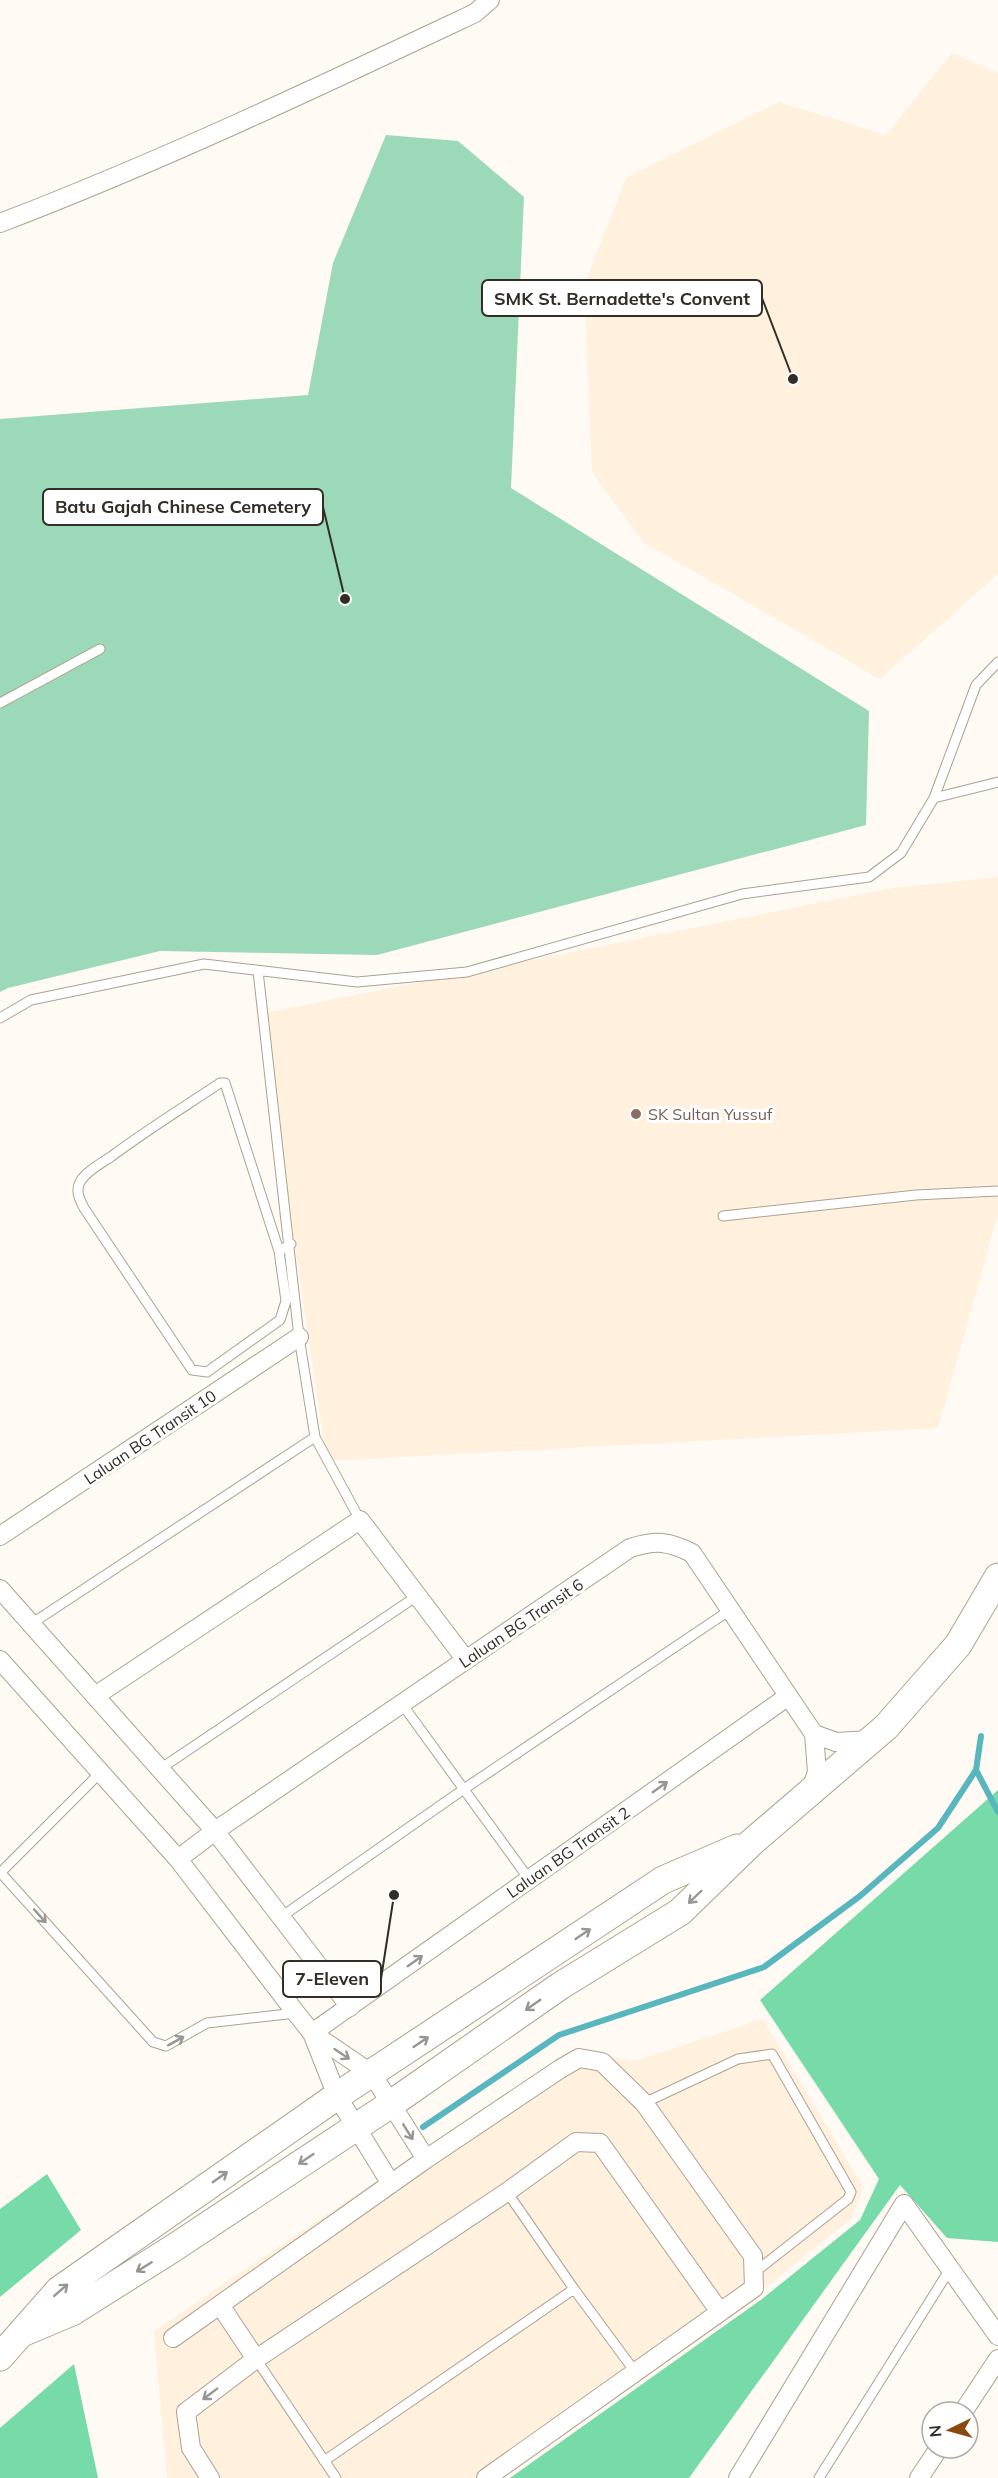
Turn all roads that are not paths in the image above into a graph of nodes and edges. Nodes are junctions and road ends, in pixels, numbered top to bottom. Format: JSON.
{"nodes":[{"id":1,"x":490,"y":0,"type":"edge"},
{"id":2,"x":0,"y":223,"type":"edge"},
{"id":3,"x":100,"y":649,"type":"dead end"},
{"id":4,"x":998,"y":662,"type":"edge"},
{"id":5,"x":0,"y":703,"type":"edge"},
{"id":6,"x":998,"y":782,"type":"edge"},
{"id":7,"x":933,"y":798,"type":"junction"},
{"id":8,"x":258,"y":971,"type":"junction"},
{"id":9,"x":0,"y":1018,"type":"edge"},
{"id":10,"x":998,"y":1191,"type":"edge"},
{"id":11,"x":723,"y":1216,"type":"dead end"},
{"id":12,"x":291,"y":1244,"type":"junction"},
{"id":13,"x":279,"y":1251,"type":"junction"},
{"id":14,"x":300,"y":1337,"type":"junction"},
{"id":15,"x":315,"y":1437,"type":"junction"},
{"id":16,"x":360,"y":1520,"type":"junction"},
{"id":17,"x":0,"y":1536,"type":"edge"},
{"id":18,"x":998,"y":1577,"type":"edge"},
{"id":19,"x":0,"y":1589,"type":"edge"},
{"id":20,"x":417,"y":1596,"type":"junction"},
{"id":21,"x":730,"y":1610,"type":"junction"},
{"id":22,"x":31,"y":1624,"type":"junction"},
{"id":23,"x":0,"y":1660,"type":"edge"},
{"id":24,"x":466,"y":1660,"type":"junction"},
{"id":25,"x":95,"y":1696,"type":"junction"},
{"id":26,"x":787,"y":1697,"type":"junction"},
{"id":27,"x":402,"y":1704,"type":"junction"},
{"id":28,"x":814,"y":1734,"type":"junction"},
{"id":29,"x":872,"y":1740,"type":"junction"},
{"id":30,"x":160,"y":1769,"type":"junction"},
{"id":31,"x":101,"y":1772,"type":"junction"},
{"id":32,"x":464,"y":1789,"type":"junction"},
{"id":33,"x":808,"y":1796,"type":"junction"},
{"id":34,"x":215,"y":1831,"type":"junction"},
{"id":35,"x":752,"y":1842,"type":"junction"},
{"id":36,"x":178,"y":1859,"type":"junction"},
{"id":37,"x":0,"y":1872,"type":"edge"},
{"id":38,"x":530,"y":1879,"type":"junction"},
{"id":39,"x":281,"y":1917,"type":"junction"},
{"id":40,"x":350,"y":2007,"type":"junction"},
{"id":41,"x":296,"y":2013,"type":"junction"},
{"id":42,"x":312,"y":2033,"type":"junction"},
{"id":43,"x":372,"y":2074,"type":"junction"},
{"id":44,"x":337,"y":2096,"type":"junction"},
{"id":45,"x":644,"y":2103,"type":"junction"},
{"id":46,"x":391,"y":2104,"type":"junction"},
{"id":47,"x":355,"y":2126,"type":"junction"},
{"id":48,"x":426,"y":2159,"type":"junction"},
{"id":49,"x":391,"y":2184,"type":"junction"},
{"id":50,"x":507,"y":2192,"type":"junction"},
{"id":51,"x":950,"y":2269,"type":"junction"},
{"id":52,"x":753,"y":2273,"type":"junction"},
{"id":53,"x":574,"y":2289,"type":"junction"},
{"id":54,"x":220,"y":2305,"type":"junction"},
{"id":55,"x":720,"y":2312,"type":"junction"},
{"id":56,"x":22,"y":2333,"type":"junction"},
{"id":57,"x":998,"y":2336,"type":"edge"},
{"id":58,"x":173,"y":2338,"type":"dead end"},
{"id":59,"x":0,"y":2357,"type":"edge"},
{"id":60,"x":256,"y":2359,"type":"junction"},
{"id":61,"x":998,"y":2360,"type":"edge"},
{"id":62,"x":636,"y":2373,"type":"junction"},
{"id":63,"x":971,"y":2400,"type":"edge"},
{"id":64,"x":931,"y":2460,"type":"edge"},
{"id":65,"x":324,"y":2461,"type":"junction"},
{"id":66,"x":204,"y":2474,"type":"edge"},
{"id":67,"x":336,"y":2478,"type":"edge"},
{"id":68,"x":486,"y":2478,"type":"edge"},
{"id":69,"x":738,"y":2478,"type":"edge"},
{"id":70,"x":819,"y":2478,"type":"edge"},
{"id":71,"x":919,"y":2478,"type":"edge"}],
"edges":[{"from":1,"to":2,"type":"street"},
{"from":3,"to":5,"type":"lane"},
{"from":4,"to":7,"type":"lane"},
{"from":6,"to":7,"type":"lane"},
{"from":7,"to":8,"type":"lane"},
{"from":8,"to":9,"type":"lane"},
{"from":8,"to":12,"type":"lane"},
{"from":10,"to":11,"type":"lane"},
{"from":12,"to":13,"type":"lane"},
{"from":12,"to":14,"type":"lane"},
{"from":13,"to":13,"type":"lane"},
{"from":14,"to":15,"type":"lane"},
{"from":14,"to":17,"type":"street","name":"Laluan BG Transit 10"},
{"from":15,"to":16,"type":"lane"},
{"from":15,"to":22,"type":"lane"},
{"from":16,"to":20,"type":"street"},
{"from":16,"to":25,"type":"street"},
{"from":18,"to":29,"type":"main road"},
{"from":19,"to":22,"type":"street"},
{"from":20,"to":24,"type":"street"},
{"from":20,"to":30,"type":"lane"},
{"from":21,"to":24,"type":"street","name":"Laluan BG Transit 6"},
{"from":21,"to":26,"type":"street","name":"Laluan BG Transit 6"},
{"from":21,"to":32,"type":"lane"},
{"from":22,"to":25,"type":"street"},
{"from":23,"to":31,"type":"street"},
{"from":24,"to":27,"type":"street","name":"Laluan BG Transit 6"},
{"from":25,"to":30,"type":"street"},
{"from":26,"to":28,"type":"street","name":"Laluan BG Transit 6"},
{"from":38,"to":26,"type":"street","name":"Laluan BG Transit 2","one_way":true},
{"from":27,"to":32,"type":"lane"},
{"from":27,"to":34,"type":"street","name":"Laluan BG Transit 6"},
{"from":28,"to":29,"type":"street"},
{"from":28,"to":33,"type":"street"},
{"from":29,"to":33,"type":"main road"},
{"from":30,"to":34,"type":"street"},
{"from":31,"to":36,"type":"street"},
{"from":31,"to":37,"type":"lane"},
{"from":32,"to":38,"type":"lane"},
{"from":32,"to":39,"type":"lane"},
{"from":33,"to":35,"type":"main road"},
{"from":34,"to":36,"type":"street","name":"Laluan BG Transit 6"},
{"from":34,"to":39,"type":"street"},
{"from":43,"to":35,"type":"main road","one_way":true},
{"from":35,"to":46,"type":"main road","one_way":true},
{"from":36,"to":41,"type":"street"},
{"from":37,"to":41,"type":"lane","one_way":true},
{"from":40,"to":38,"type":"street","name":"Laluan BG Transit 2","one_way":true},
{"from":39,"to":40,"type":"street"},
{"from":40,"to":42,"type":"street","name":"Laluan BG Transit 2"},
{"from":41,"to":42,"type":"street"},
{"from":42,"to":43,"type":"street","one_way":true},
{"from":42,"to":44,"type":"street"},
{"from":43,"to":44,"type":"main road"},
{"from":43,"to":46,"type":"street"},
{"from":44,"to":47,"type":"street"},
{"from":56,"to":44,"type":"main road","one_way":true},
{"from":45,"to":48,"type":"street"},
{"from":45,"to":52,"type":"street"},
{"from":45,"to":52,"type":"lane"},
{"from":46,"to":47,"type":"main road"},
{"from":46,"to":48,"type":"street","one_way":true},
{"from":47,"to":49,"type":"street"},
{"from":47,"to":56,"type":"main road","one_way":true},
{"from":48,"to":49,"type":"street"},
{"from":49,"to":54,"type":"street"},
{"from":50,"to":53,"type":"lane"},
{"from":50,"to":55,"type":"street"},
{"from":50,"to":60,"type":"street"},
{"from":51,"to":57,"type":"street"},
{"from":51,"to":69,"type":"street"},
{"from":51,"to":70,"type":"lane"},
{"from":52,"to":55,"type":"street"},
{"from":53,"to":62,"type":"lane"},
{"from":53,"to":65,"type":"lane"},
{"from":54,"to":58,"type":"street"},
{"from":54,"to":60,"type":"street"},
{"from":55,"to":62,"type":"street"},
{"from":56,"to":59,"type":"main road"},
{"from":60,"to":65,"type":"lane"},
{"from":60,"to":66,"type":"street","one_way":true},
{"from":61,"to":63,"type":"street"},
{"from":62,"to":68,"type":"street"},
{"from":64,"to":71,"type":"street"},
{"from":65,"to":67,"type":"lane"}]}
